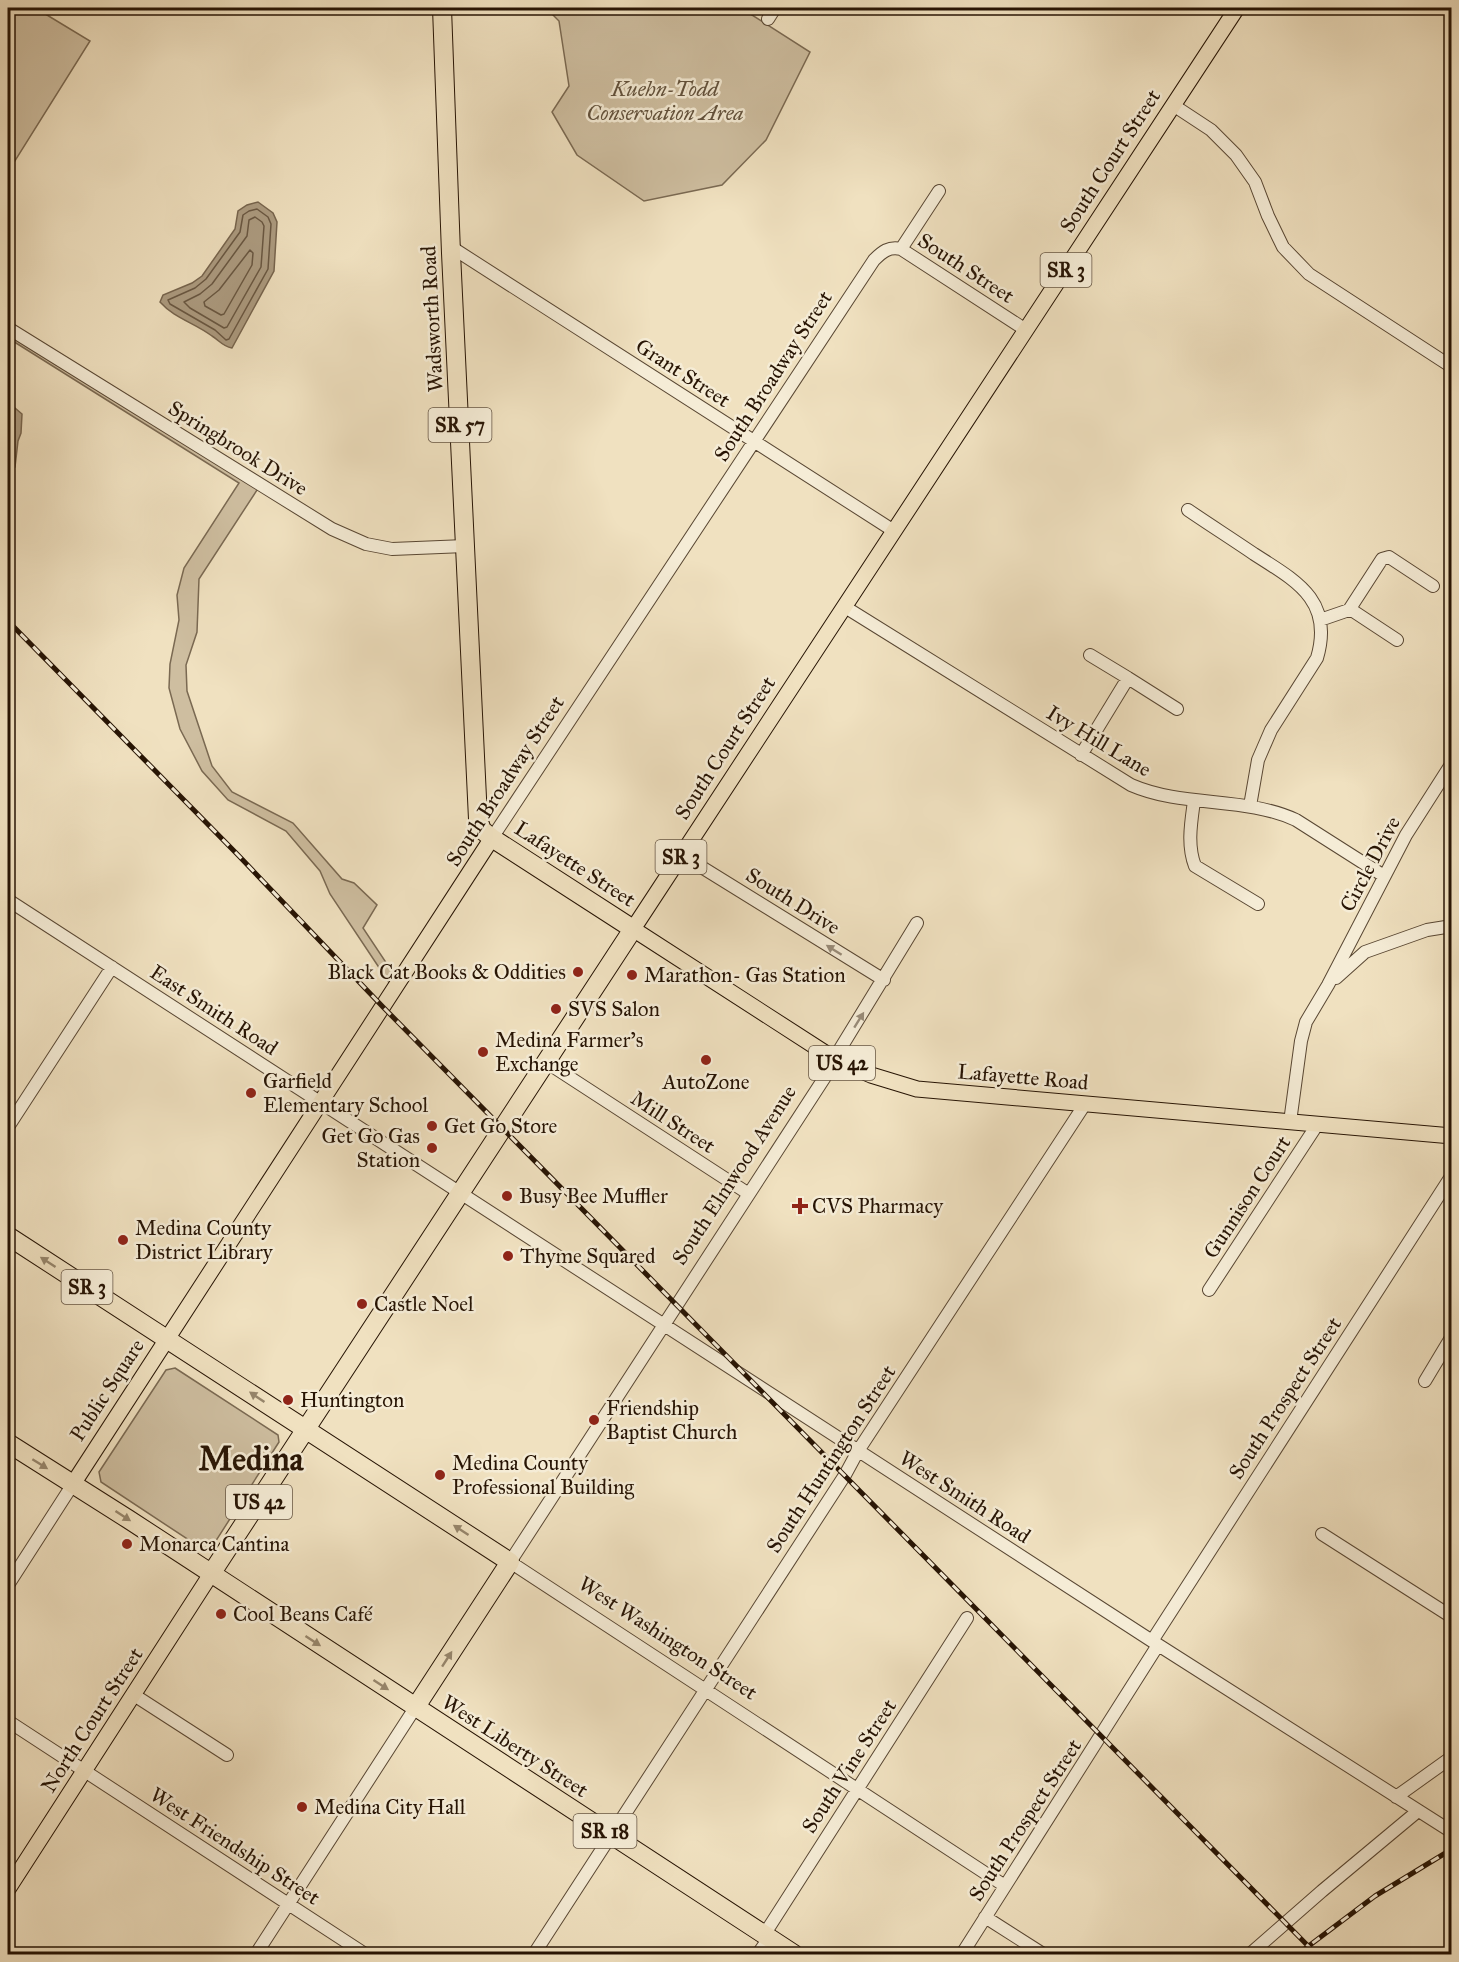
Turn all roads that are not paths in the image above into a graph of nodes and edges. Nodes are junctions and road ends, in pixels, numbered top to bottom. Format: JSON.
{"nodes":[{"id":1,"x":442,"y":8,"type":"edge"},
{"id":2,"x":775,"y":8,"type":"edge"},
{"id":3,"x":1237,"y":8,"type":"edge"},
{"id":4,"x":768,"y":19,"type":"dead end"},
{"id":5,"x":1173,"y":105,"type":"junction"},
{"id":6,"x":939,"y":191,"type":"dead end"},
{"id":7,"x":451,"y":247,"type":"junction"},
{"id":8,"x":901,"y":249,"type":"junction"},
{"id":9,"x":883,"y":251,"type":"joint"},
{"id":10,"x":8,"y":327,"type":"edge"},
{"id":11,"x":1026,"y":330,"type":"junction"},
{"id":12,"x":1452,"y":367,"type":"edge"},
{"id":13,"x":755,"y":442,"type":"junction"},
{"id":14,"x":1188,"y":510,"type":"dead end"},
{"id":15,"x":894,"y":531,"type":"junction"},
{"id":16,"x":465,"y":546,"type":"junction"},
{"id":17,"x":1433,"y":586,"type":"dead end"},
{"id":18,"x":845,"y":606,"type":"junction"},
{"id":19,"x":1350,"y":609,"type":"junction"},
{"id":20,"x":1320,"y":620,"type":"junction"},
{"id":21,"x":1397,"y":640,"type":"dead end"},
{"id":22,"x":1090,"y":655,"type":"dead end"},
{"id":23,"x":1128,"y":678,"type":"junction"},
{"id":24,"x":1177,"y":709,"type":"dead end"},
{"id":25,"x":1081,"y":755,"type":"junction"},
{"id":26,"x":1452,"y":763,"type":"edge"},
{"id":27,"x":1194,"y":801,"type":"junction"},
{"id":28,"x":1250,"y":807,"type":"junction"},
{"id":29,"x":492,"y":838,"type":"junction"},
{"id":30,"x":682,"y":855,"type":"junction"},
{"id":31,"x":1384,"y":876,"type":"junction"},
{"id":32,"x":8,"y":900,"type":"edge"},
{"id":33,"x":1258,"y":904,"type":"dead end"},
{"id":34,"x":917,"y":923,"type":"dead end"},
{"id":35,"x":1452,"y":926,"type":"edge"},
{"id":36,"x":633,"y":929,"type":"junction"},
{"id":37,"x":112,"y":967,"type":"junction"},
{"id":38,"x":884,"y":980,"type":"junction"},
{"id":39,"x":1328,"y":985,"type":"junction"},
{"id":40,"x":835,"y":1060,"type":"junction"},
{"id":41,"x":546,"y":1062,"type":"junction"},
{"id":42,"x":321,"y":1103,"type":"junction"},
{"id":43,"x":1085,"y":1104,"type":"junction"},
{"id":44,"x":1290,"y":1122,"type":"junction"},
{"id":45,"x":1317,"y":1125,"type":"junction"},
{"id":46,"x":8,"y":1127,"type":"edge"},
{"id":47,"x":1452,"y":1137,"type":"edge"},
{"id":48,"x":1452,"y":1175,"type":"edge"},
{"id":49,"x":460,"y":1192,"type":"junction"},
{"id":50,"x":748,"y":1194,"type":"junction"},
{"id":51,"x":8,"y":1236,"type":"edge"},
{"id":52,"x":1209,"y":1290,"type":"dead end"},
{"id":53,"x":663,"y":1324,"type":"junction"},
{"id":54,"x":1452,"y":1336,"type":"edge"},
{"id":55,"x":167,"y":1339,"type":"junction"},
{"id":56,"x":1425,"y":1381,"type":"dead end"},
{"id":57,"x":306,"y":1429,"type":"junction"},
{"id":58,"x":8,"y":1443,"type":"edge"},
{"id":59,"x":858,"y":1451,"type":"junction"},
{"id":60,"x":73,"y":1484,"type":"junction"},
{"id":61,"x":1322,"y":1534,"type":"dead end"},
{"id":62,"x":510,"y":1562,"type":"junction"},
{"id":63,"x":212,"y":1574,"type":"junction"},
{"id":64,"x":8,"y":1585,"type":"edge"},
{"id":65,"x":1452,"y":1617,"type":"edge"},
{"id":66,"x":967,"y":1618,"type":"dead end"},
{"id":67,"x":1155,"y":1643,"type":"junction"},
{"id":68,"x":706,"y":1690,"type":"junction"},
{"id":69,"x":134,"y":1695,"type":"junction"},
{"id":70,"x":415,"y":1708,"type":"junction"},
{"id":71,"x":8,"y":1720,"type":"edge"},
{"id":72,"x":227,"y":1755,"type":"dead end"},
{"id":73,"x":1452,"y":1757,"type":"edge"},
{"id":74,"x":84,"y":1770,"type":"junction"},
{"id":75,"x":857,"y":1789,"type":"junction"},
{"id":76,"x":1396,"y":1797,"type":"junction"},
{"id":77,"x":1418,"y":1811,"type":"junction"},
{"id":78,"x":1452,"y":1832,"type":"edge"},
{"id":79,"x":612,"y":1836,"type":"junction"},
{"id":80,"x":1005,"y":1886,"type":"junction"},
{"id":81,"x":8,"y":1889,"type":"edge"},
{"id":82,"x":288,"y":1904,"type":"junction"},
{"id":83,"x":985,"y":1917,"type":"junction"},
{"id":84,"x":766,"y":1936,"type":"junction"},
{"id":85,"x":256,"y":1954,"type":"edge"},
{"id":86,"x":365,"y":1954,"type":"edge"},
{"id":87,"x":534,"y":1954,"type":"edge"},
{"id":88,"x":758,"y":1954,"type":"edge"},
{"id":89,"x":794,"y":1954,"type":"edge"},
{"id":90,"x":962,"y":1954,"type":"edge"},
{"id":91,"x":1043,"y":1954,"type":"edge"},
{"id":92,"x":1250,"y":1954,"type":"edge"}],
"edges":[{"from":1,"to":7,"type":"highway","name":"Wadsworth Road","number":"SR 57"},
{"from":2,"to":4,"type":"street"},
{"from":3,"to":5,"type":"main road","name":"South Court Street","number":"SR 3"},
{"from":5,"to":11,"type":"main road","name":"South Court Street","number":"SR 3"},
{"from":5,"to":12,"type":"street"},
{"from":6,"to":8,"type":"street"},
{"from":7,"to":13,"type":"street","name":"Grant Street"},
{"from":7,"to":16,"type":"highway","name":"Wadsworth Road","number":"SR 57"},
{"from":8,"to":9,"type":"street","name":"South Street"},
{"from":8,"to":11,"type":"street","name":"South Street"},
{"from":9,"to":13,"type":"street","name":"South Broadway Street"},
{"from":10,"to":16,"type":"street","name":"Springbrook Drive"},
{"from":11,"to":15,"type":"main road","name":"South Court Street","number":"SR 3"},
{"from":13,"to":15,"type":"street","name":"Grant Street"},
{"from":13,"to":29,"type":"street","name":"South Broadway Street"},
{"from":14,"to":20,"type":"street"},
{"from":15,"to":18,"type":"main road","name":"South Court Street","number":"SR 3"},
{"from":16,"to":29,"type":"highway","name":"Wadsworth Road","number":"SR 57"},
{"from":17,"to":19,"type":"street"},
{"from":18,"to":25,"type":"street","name":"Ivy Hill Lane"},
{"from":18,"to":30,"type":"main road","name":"South Court Street","number":"SR 3"},
{"from":19,"to":20,"type":"street"},
{"from":19,"to":21,"type":"street"},
{"from":20,"to":28,"type":"street"},
{"from":22,"to":23,"type":"street"},
{"from":23,"to":24,"type":"street"},
{"from":23,"to":25,"type":"street"},
{"from":25,"to":27,"type":"street","name":"Ivy Hill Lane"},
{"from":26,"to":31,"type":"street","name":"Circle Drive"},
{"from":27,"to":28,"type":"street","name":"Ivy Hill Lane"},
{"from":27,"to":33,"type":"street"},
{"from":28,"to":31,"type":"street","name":"Ivy Hill Lane"},
{"from":29,"to":36,"type":"highway","name":"Lafayette Street"},
{"from":29,"to":42,"type":"main road","name":"South Broadway Street"},
{"from":30,"to":36,"type":"main road","name":"South Court Street","number":"SR 3"},
{"from":38,"to":30,"type":"street","name":"South Drive","one_way":true},
{"from":31,"to":39,"type":"street","name":"Circle Drive"},
{"from":32,"to":37,"type":"street","name":"East Smith Road"},
{"from":34,"to":38,"type":"street","name":"South Elmwood Avenue"},
{"from":35,"to":39,"type":"street","name":"Circle Drive"},
{"from":36,"to":40,"type":"main road","name":"Lafayette Road","number":"US 42"},
{"from":36,"to":41,"type":"highway","name":"South Court Street","number":"US 42"},
{"from":37,"to":42,"type":"street","name":"East Smith Road"},
{"from":37,"to":46,"type":"street"},
{"from":40,"to":38,"type":"street","name":"South Elmwood Avenue","one_way":true},
{"from":39,"to":44,"type":"street","name":"Circle Drive"},
{"from":40,"to":43,"type":"main road","name":"Lafayette Road","number":"US 42"},
{"from":40,"to":50,"type":"street","name":"South Elmwood Avenue"},
{"from":41,"to":49,"type":"highway","name":"South Court Street","number":"US 42"},
{"from":41,"to":50,"type":"street","name":"Mill Street"},
{"from":42,"to":49,"type":"street","name":"East Smith Road"},
{"from":42,"to":55,"type":"main road","name":"South Broadway Street"},
{"from":43,"to":44,"type":"main road","name":"Lafayette Road","number":"US 42"},
{"from":43,"to":59,"type":"street","name":"South Huntington Street"},
{"from":44,"to":45,"type":"main road","name":"Lafayette Road","number":"US 42"},
{"from":45,"to":47,"type":"main road","name":"Lafayette Road","number":"US 42"},
{"from":45,"to":52,"type":"street","name":"Gunnison Court"},
{"from":48,"to":67,"type":"street","name":"South Prospect Street"},
{"from":49,"to":53,"type":"street","name":"West Smith Road"},
{"from":49,"to":57,"type":"highway","name":"South Court Street","number":"US 42"},
{"from":50,"to":53,"type":"street","name":"South Elmwood Avenue"},
{"from":55,"to":51,"type":"highway","number":"SR 3","one_way":true},
{"from":53,"to":59,"type":"street","name":"West Smith Road"},
{"from":53,"to":62,"type":"street","name":"South Elmwood Avenue"},
{"from":54,"to":56,"type":"street"},
{"from":57,"to":55,"type":"highway","name":"Public Square","number":"SR 3","one_way":true},
{"from":55,"to":60,"type":"main road","name":"Public Square"},
{"from":62,"to":57,"type":"highway","name":"West Washington Street","one_way":true},
{"from":57,"to":63,"type":"highway","name":"South Court Street","number":"US 42"},
{"from":58,"to":60,"type":"highway","name":"West Liberty Street","one_way":true},
{"from":59,"to":67,"type":"street","name":"West Smith Road"},
{"from":59,"to":68,"type":"street","name":"South Huntington Street"},
{"from":60,"to":63,"type":"highway","name":"West Liberty Street","one_way":true},
{"from":60,"to":64,"type":"street"},
{"from":61,"to":65,"type":"street"},
{"from":62,"to":68,"type":"street","name":"West Washington Street"},
{"from":70,"to":62,"type":"highway","name":"South Elmwood Avenue","one_way":true},
{"from":63,"to":69,"type":"main road","name":"North Court Street","number":"US 42"},
{"from":63,"to":70,"type":"highway","name":"West Liberty Street","number":"SR 18","one_way":true},
{"from":66,"to":75,"type":"street","name":"South Vine Street"},
{"from":67,"to":76,"type":"street","name":"West Smith Road"},
{"from":67,"to":80,"type":"street","name":"South Prospect Street"},
{"from":68,"to":75,"type":"street","name":"West Washington Street"},
{"from":68,"to":79,"type":"street","name":"South Huntington Street"},
{"from":69,"to":72,"type":"street"},
{"from":69,"to":74,"type":"main road","name":"North Court Street","number":"US 42"},
{"from":70,"to":79,"type":"highway","name":"West Liberty Street","number":"SR 18"},
{"from":70,"to":82,"type":"street"},
{"from":71,"to":74,"type":"street","name":"West Friendship Street"},
{"from":73,"to":76,"type":"street"},
{"from":74,"to":81,"type":"main road","name":"North Court Street","number":"US 42"},
{"from":74,"to":82,"type":"street","name":"West Friendship Street"},
{"from":75,"to":80,"type":"street","name":"West Washington Street"},
{"from":75,"to":84,"type":"street","name":"South Vine Street"},
{"from":76,"to":77,"type":"street","name":"West Smith Road"},
{"from":77,"to":78,"type":"street","name":"West Smith Road"},
{"from":77,"to":92,"type":"street"},
{"from":79,"to":84,"type":"highway","name":"West Liberty Street","number":"SR 18"},
{"from":79,"to":87,"type":"street","name":"South Huntington Street"},
{"from":80,"to":83,"type":"street","name":"South Prospect Street"},
{"from":82,"to":85,"type":"street"},
{"from":82,"to":86,"type":"street","name":"West Friendship Street"},
{"from":83,"to":90,"type":"street","name":"South Prospect Street"},
{"from":83,"to":91,"type":"street"},
{"from":84,"to":88,"type":"street","name":"South Vine Street"},
{"from":84,"to":89,"type":"highway","name":"West Liberty Street","number":"SR 18"}]}
